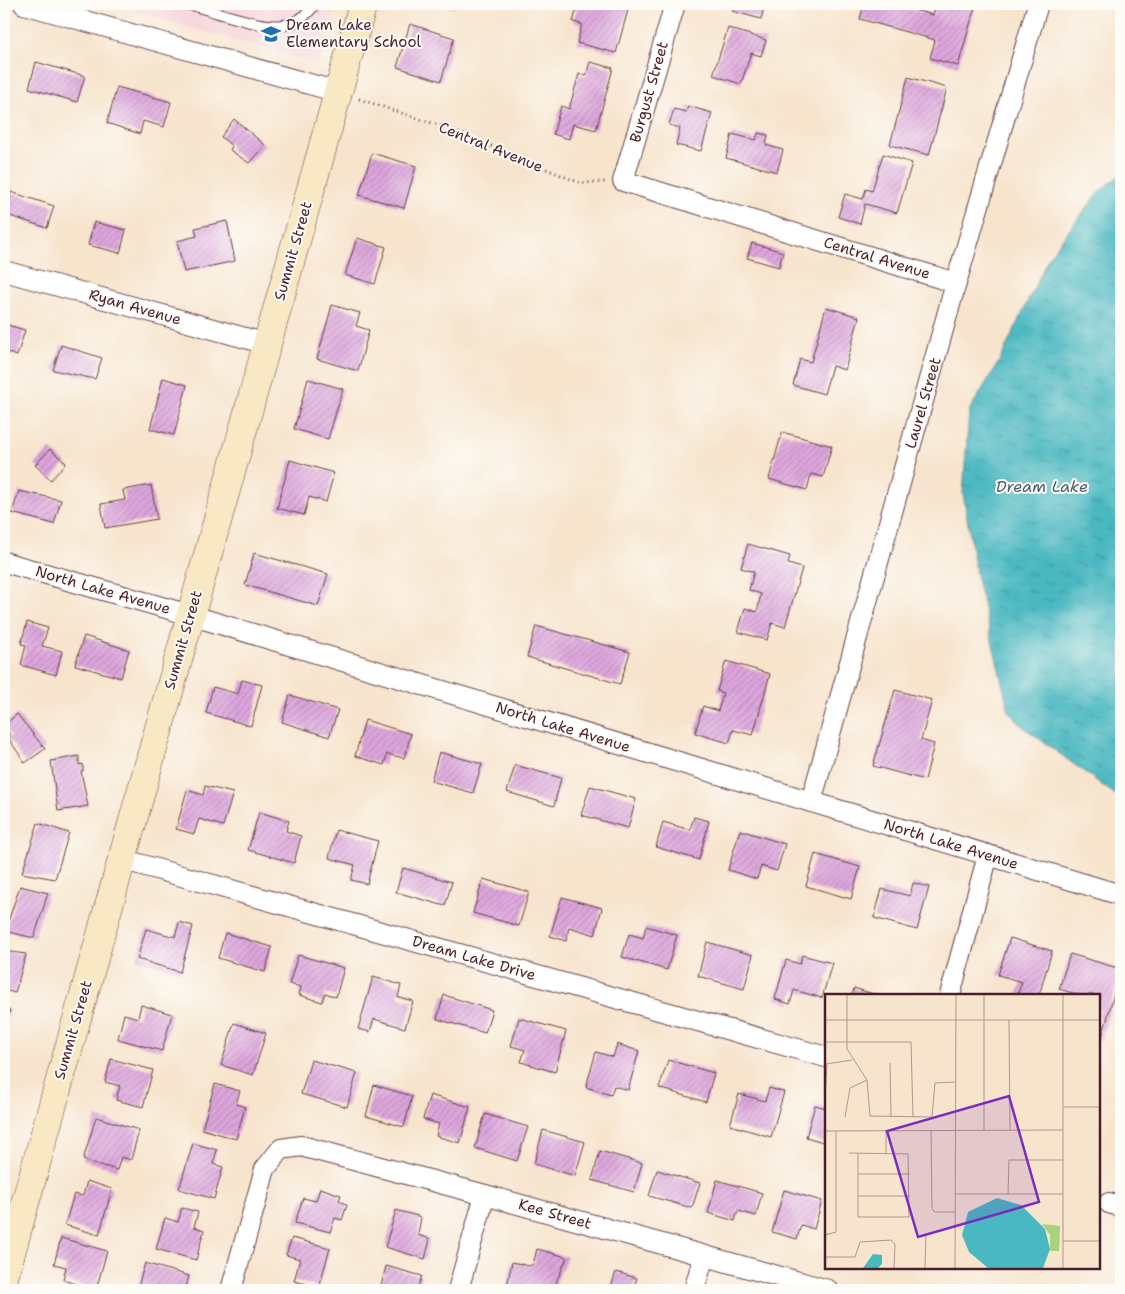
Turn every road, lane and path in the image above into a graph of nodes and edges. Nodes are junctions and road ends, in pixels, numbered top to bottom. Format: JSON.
{"nodes":[{"id":1,"x":24,"y":4,"type":"edge"},
{"id":2,"x":188,"y":4,"type":"edge"},
{"id":3,"x":315,"y":4,"type":"edge"},
{"id":4,"x":364,"y":4,"type":"edge"},
{"id":5,"x":675,"y":4,"type":"edge"},
{"id":6,"x":1038,"y":4,"type":"edge"},
{"id":7,"x":338,"y":92,"type":"junction"},
{"id":8,"x":623,"y":181,"type":"junction"},
{"id":9,"x":4,"y":270,"type":"edge"},
{"id":10,"x":956,"y":283,"type":"junction"},
{"id":11,"x":267,"y":344,"type":"junction"},
{"id":12,"x":4,"y":562,"type":"edge"},
{"id":13,"x":190,"y":615,"type":"junction"},
{"id":14,"x":811,"y":802,"type":"junction"},
{"id":15,"x":988,"y":855,"type":"junction"},
{"id":16,"x":121,"y":859,"type":"junction"},
{"id":17,"x":1121,"y":895,"type":"edge"},
{"id":18,"x":950,"y":994,"type":"edge"},
{"id":19,"x":825,"y":1057,"type":"edge"},
{"id":20,"x":485,"y":1194,"type":"junction"},
{"id":21,"x":704,"y":1256,"type":"junction"},
{"id":22,"x":4,"y":1278,"type":"edge"},
{"id":23,"x":231,"y":1290,"type":"edge"},
{"id":24,"x":458,"y":1290,"type":"edge"},
{"id":25,"x":694,"y":1290,"type":"edge"},
{"id":26,"x":828,"y":1290,"type":"edge"}],
"edges":[{"from":1,"to":7,"type":"street"},
{"from":2,"to":3,"type":"lane"},
{"from":4,"to":7,"type":"street","name":"Summit Street"},
{"from":5,"to":8,"type":"street","name":"Burgust Street"},
{"from":6,"to":10,"type":"street","name":"Laurel Street"},
{"from":7,"to":8,"type":"path","name":"Central Avenue"},
{"from":7,"to":11,"type":"street","name":"Summit Street"},
{"from":8,"to":10,"type":"street","name":"Central Avenue"},
{"from":9,"to":11,"type":"street","name":"Ryan Avenue"},
{"from":10,"to":14,"type":"street","name":"Laurel Street"},
{"from":11,"to":13,"type":"street","name":"Summit Street"},
{"from":12,"to":13,"type":"street","name":"North Lake Avenue"},
{"from":13,"to":14,"type":"street","name":"North Lake Avenue"},
{"from":13,"to":16,"type":"street","name":"Summit Street"},
{"from":14,"to":15,"type":"street","name":"North Lake Avenue"},
{"from":15,"to":17,"type":"street","name":"North Lake Avenue"},
{"from":15,"to":18,"type":"street"},
{"from":16,"to":19,"type":"street","name":"Dream Lake Drive"},
{"from":16,"to":22,"type":"street","name":"Summit Street"},
{"from":20,"to":21,"type":"street","name":"Kee Street"},
{"from":20,"to":23,"type":"street","name":"Kee Street"},
{"from":20,"to":24,"type":"street"},
{"from":21,"to":25,"type":"street"},
{"from":21,"to":26,"type":"street","name":"Kee Street"}]}
